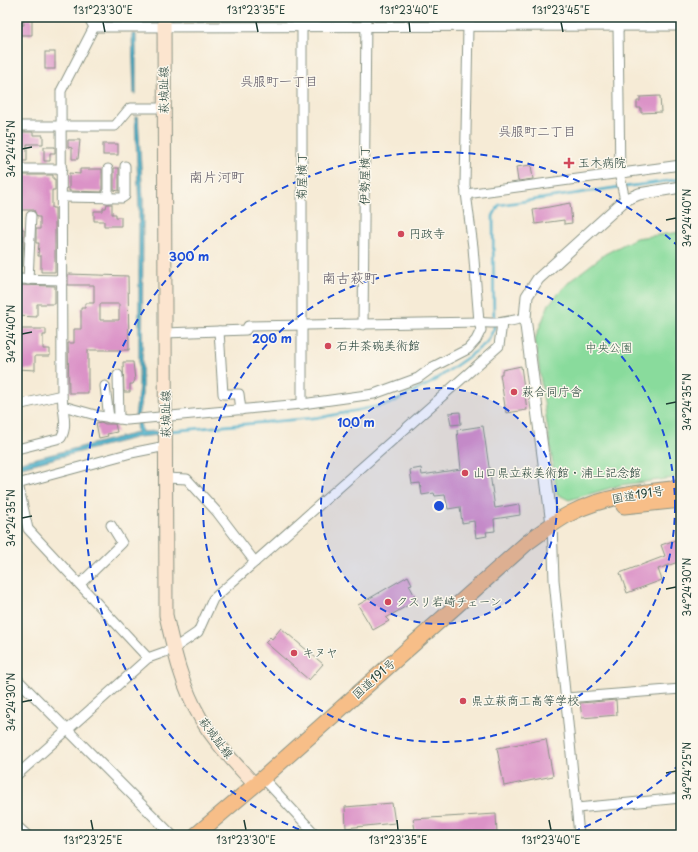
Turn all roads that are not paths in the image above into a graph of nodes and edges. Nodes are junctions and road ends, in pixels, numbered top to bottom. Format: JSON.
{"nodes":[{"id":1,"x":88,"y":17,"type":"edge"},
{"id":2,"x":622,"y":17,"type":"edge"},
{"id":3,"x":164,"y":22,"type":"edge"},
{"id":4,"x":366,"y":22,"type":"edge"},
{"id":5,"x":468,"y":26,"type":"junction"},
{"id":6,"x":681,"y":26,"type":"edge"},
{"id":7,"x":94,"y":27,"type":"junction"},
{"id":8,"x":302,"y":27,"type":"junction"},
{"id":9,"x":620,"y":27,"type":"junction"},
{"id":10,"x":164,"y":108,"type":"junction"},
{"id":11,"x":17,"y":126,"type":"edge"},
{"id":12,"x":61,"y":127,"type":"junction"},
{"id":13,"x":681,"y":165,"type":"edge"},
{"id":14,"x":125,"y":166,"type":"dead end"},
{"id":15,"x":17,"y":169,"type":"edge"},
{"id":16,"x":108,"y":169,"type":"dead end"},
{"id":17,"x":62,"y":170,"type":"junction"},
{"id":18,"x":620,"y":173,"type":"junction"},
{"id":19,"x":681,"y":187,"type":"edge"},
{"id":20,"x":622,"y":192,"type":"junction"},
{"id":21,"x":466,"y":194,"type":"junction"},
{"id":22,"x":62,"y":197,"type":"junction"},
{"id":23,"x":108,"y":198,"type":"junction"},
{"id":24,"x":31,"y":216,"type":"dead end"},
{"id":25,"x":17,"y":280,"type":"edge"},
{"id":26,"x":28,"y":280,"type":"junction"},
{"id":27,"x":62,"y":280,"type":"junction"},
{"id":28,"x":525,"y":318,"type":"junction"},
{"id":29,"x":492,"y":323,"type":"junction"},
{"id":30,"x":364,"y":324,"type":"junction"},
{"id":31,"x":302,"y":325,"type":"junction"},
{"id":32,"x":219,"y":331,"type":"junction"},
{"id":33,"x":165,"y":333,"type":"junction"},
{"id":34,"x":118,"y":375,"type":"dead end"},
{"id":35,"x":106,"y":386,"type":"dead end"},
{"id":36,"x":62,"y":395,"type":"junction"},
{"id":37,"x":302,"y":404,"type":"junction"},
{"id":38,"x":17,"y":405,"type":"edge"},
{"id":39,"x":63,"y":406,"type":"junction"},
{"id":40,"x":241,"y":410,"type":"junction"},
{"id":41,"x":167,"y":417,"type":"junction"},
{"id":42,"x":119,"y":419,"type":"junction"},
{"id":43,"x":166,"y":441,"type":"junction"},
{"id":44,"x":17,"y":449,"type":"edge"},
{"id":45,"x":166,"y":478,"type":"junction"},
{"id":46,"x":18,"y":484,"type":"edge"},
{"id":47,"x":681,"y":488,"type":"edge"},
{"id":48,"x":681,"y":500,"type":"edge"},
{"id":49,"x":552,"y":524,"type":"junction"},
{"id":50,"x":111,"y":525,"type":"dead end"},
{"id":51,"x":255,"y":562,"type":"junction"},
{"id":52,"x":80,"y":584,"type":"junction"},
{"id":53,"x":173,"y":648,"type":"junction"},
{"id":54,"x":148,"y":658,"type":"junction"},
{"id":55,"x":17,"y":679,"type":"edge"},
{"id":56,"x":681,"y":689,"type":"edge"},
{"id":57,"x":566,"y":698,"type":"junction"},
{"id":58,"x":69,"y":730,"type":"junction"},
{"id":59,"x":17,"y":775,"type":"edge"},
{"id":60,"x":259,"y":781,"type":"junction"},
{"id":61,"x":681,"y":798,"type":"edge"},
{"id":62,"x":577,"y":808,"type":"junction"},
{"id":63,"x":17,"y":826,"type":"edge"},
{"id":64,"x":27,"y":835,"type":"edge"},
{"id":65,"x":172,"y":835,"type":"edge"},
{"id":66,"x":196,"y":835,"type":"edge"},
{"id":67,"x":316,"y":835,"type":"edge"},
{"id":68,"x":579,"y":835,"type":"edge"}],
"edges":[{"from":1,"to":7,"type":"street"},
{"from":2,"to":9,"type":"street"},
{"from":3,"to":7,"type":"street"},
{"from":3,"to":8,"type":"street"},
{"from":3,"to":10,"type":"main road","name":"萩城趾線"},
{"from":4,"to":5,"type":"street"},
{"from":4,"to":8,"type":"street"},
{"from":4,"to":30,"type":"street","name":"伊勢屋横丁"},
{"from":5,"to":9,"type":"street"},
{"from":5,"to":21,"type":"street"},
{"from":6,"to":9,"type":"street"},
{"from":7,"to":12,"type":"street"},
{"from":8,"to":31,"type":"street","name":"菊屋横丁"},
{"from":9,"to":18,"type":"street"},
{"from":10,"to":12,"type":"street"},
{"from":10,"to":33,"type":"main road","name":"萩城趾線"},
{"from":11,"to":12,"type":"street"},
{"from":12,"to":17,"type":"street"},
{"from":13,"to":18,"type":"street"},
{"from":14,"to":23,"type":"street"},
{"from":15,"to":17,"type":"street"},
{"from":16,"to":23,"type":"street"},
{"from":17,"to":22,"type":"street"},
{"from":18,"to":20,"type":"street"},
{"from":18,"to":21,"type":"street"},
{"from":19,"to":20,"type":"street"},
{"from":20,"to":28,"type":"street"},
{"from":21,"to":29,"type":"street"},
{"from":22,"to":23,"type":"street"},
{"from":22,"to":27,"type":"street"},
{"from":24,"to":26,"type":"street"},
{"from":25,"to":26,"type":"street"},
{"from":26,"to":27,"type":"street"},
{"from":27,"to":36,"type":"street"},
{"from":28,"to":29,"type":"street"},
{"from":28,"to":49,"type":"street"},
{"from":29,"to":30,"type":"street"},
{"from":29,"to":37,"type":"street"},
{"from":29,"to":51,"type":"street"},
{"from":30,"to":31,"type":"street"},
{"from":31,"to":32,"type":"street"},
{"from":31,"to":37,"type":"street","name":"菊屋横丁"},
{"from":32,"to":33,"type":"street"},
{"from":32,"to":40,"type":"street"},
{"from":33,"to":41,"type":"main road","name":"萩城趾線"},
{"from":34,"to":42,"type":"street"},
{"from":35,"to":42,"type":"street"},
{"from":36,"to":38,"type":"street"},
{"from":36,"to":39,"type":"street"},
{"from":37,"to":40,"type":"street"},
{"from":39,"to":42,"type":"street"},
{"from":39,"to":44,"type":"street"},
{"from":40,"to":41,"type":"street"},
{"from":41,"to":42,"type":"street"},
{"from":41,"to":43,"type":"main road","name":"萩城趾線"},
{"from":43,"to":45,"type":"main road","name":"萩城趾線"},
{"from":43,"to":46,"type":"street"},
{"from":45,"to":51,"type":"street"},
{"from":45,"to":53,"type":"main road","name":"萩城趾線"},
{"from":46,"to":52,"type":"street"},
{"from":47,"to":49,"type":"highway","name":"国道191号"},
{"from":48,"to":49,"type":"highway","name":"国道191号"},
{"from":49,"to":57,"type":"street"},
{"from":49,"to":60,"type":"highway","name":"国道191号"},
{"from":50,"to":52,"type":"street"},
{"from":51,"to":53,"type":"street"},
{"from":52,"to":54,"type":"street"},
{"from":53,"to":54,"type":"street"},
{"from":53,"to":60,"type":"main road","name":"萩城趾線"},
{"from":54,"to":58,"type":"street"},
{"from":55,"to":58,"type":"street"},
{"from":56,"to":57,"type":"street"},
{"from":57,"to":62,"type":"street"},
{"from":58,"to":59,"type":"street"},
{"from":58,"to":65,"type":"street"},
{"from":60,"to":66,"type":"highway","name":"国道191号"},
{"from":60,"to":67,"type":"street"},
{"from":61,"to":62,"type":"street"},
{"from":62,"to":68,"type":"street"},
{"from":63,"to":64,"type":"street"}]}
